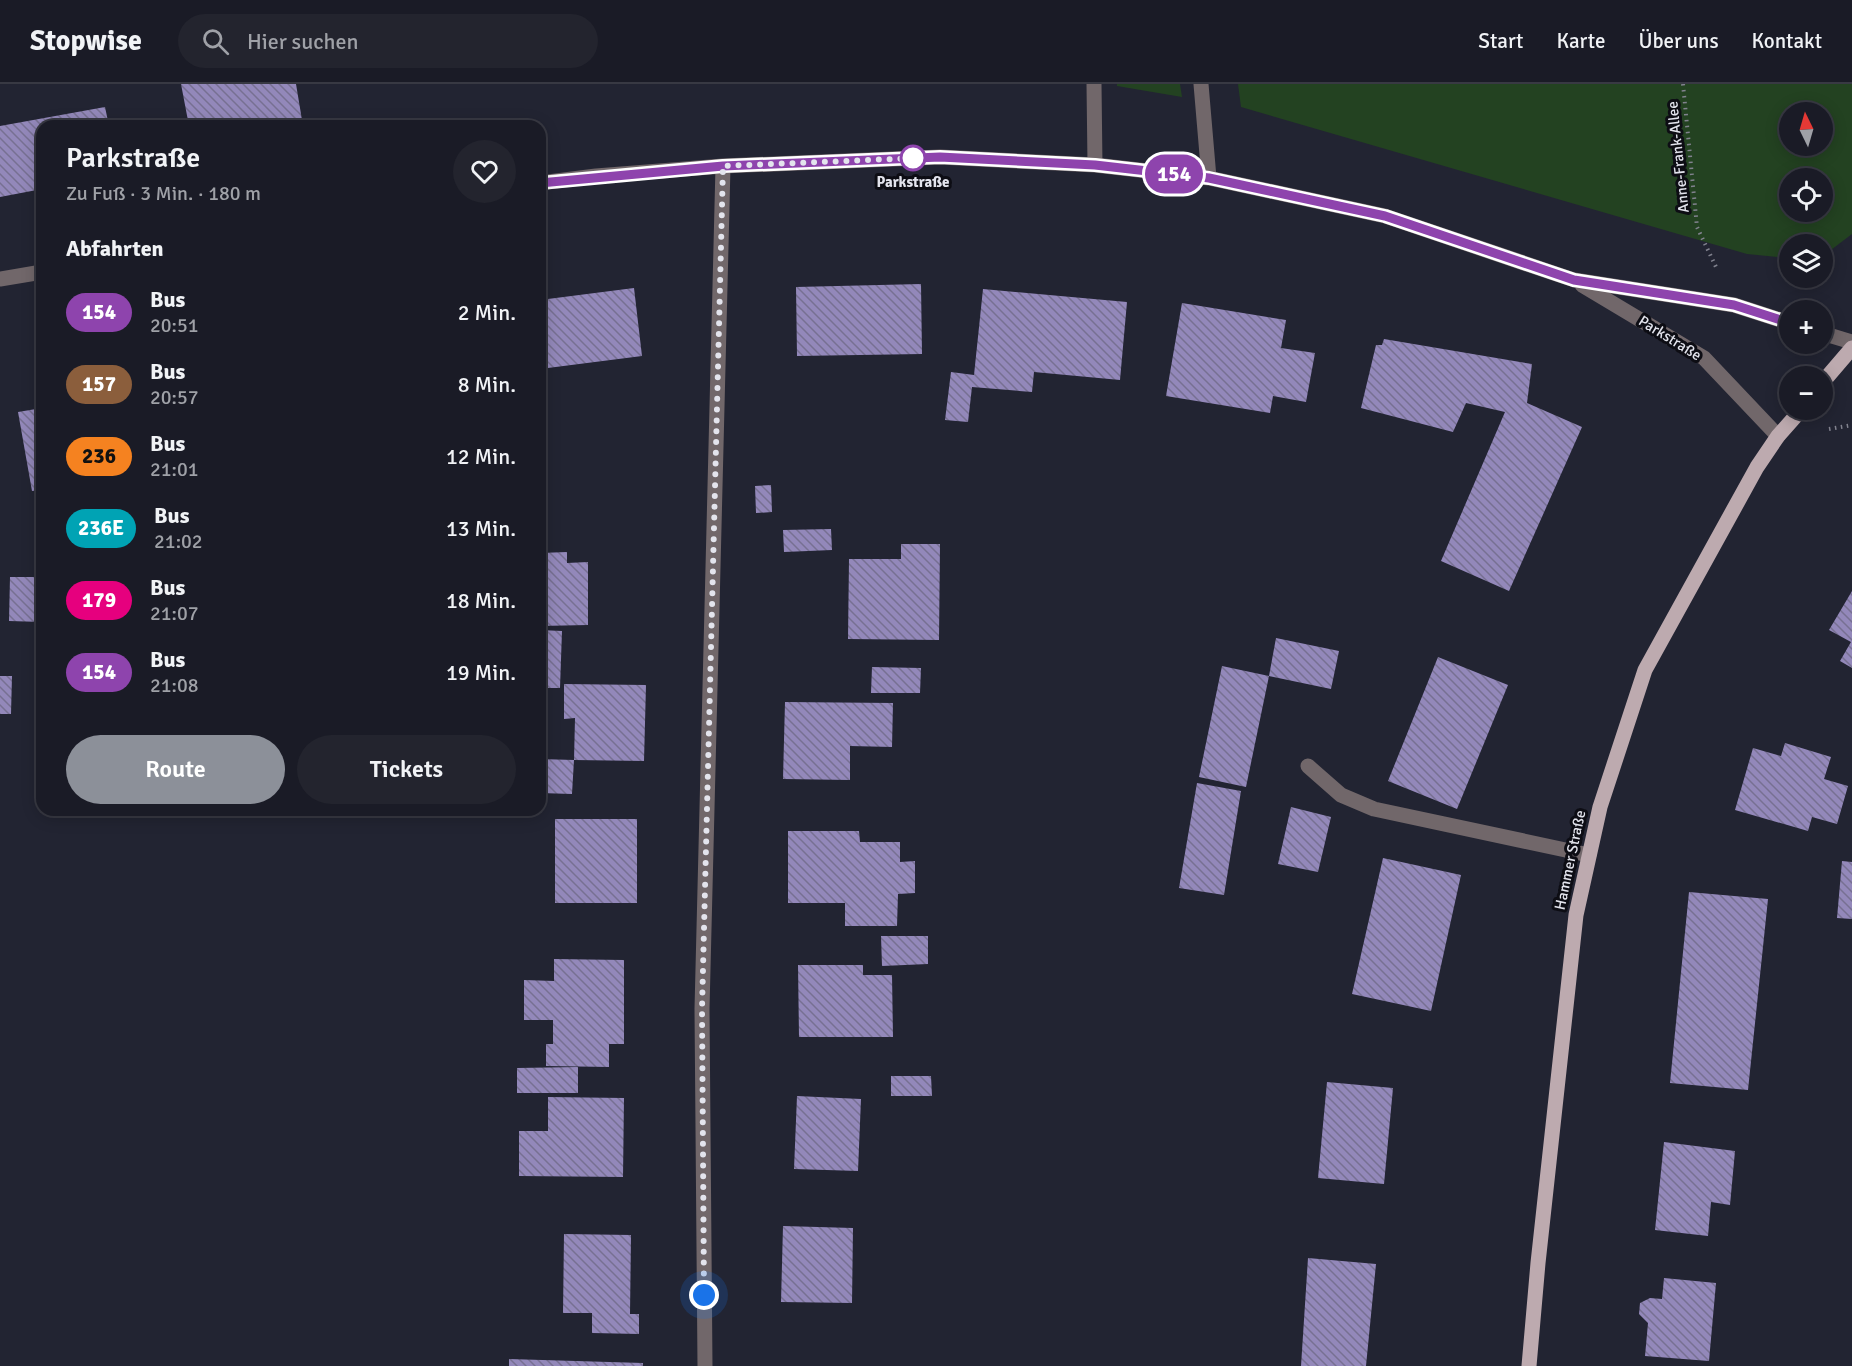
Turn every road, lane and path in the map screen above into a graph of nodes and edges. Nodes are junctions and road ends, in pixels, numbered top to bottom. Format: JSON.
{"nodes":[{"id":1,"x":1095,"y":84,"type":"edge"},
{"id":2,"x":1201,"y":84,"type":"edge"},
{"id":3,"x":1683,"y":84,"type":"edge"},
{"id":4,"x":1095,"y":165,"type":"junction"},
{"id":5,"x":723,"y":166,"type":"junction"},
{"id":6,"x":1209,"y":178,"type":"junction"},
{"id":7,"x":546,"y":182,"type":"edge"},
{"id":8,"x":1697,"y":227,"type":"dead end"},
{"id":9,"x":36,"y":273,"type":"edge"},
{"id":10,"x":0,"y":279,"type":"edge"},
{"id":11,"x":1574,"y":280,"type":"junction"},
{"id":12,"x":1779,"y":319,"type":"edge"},
{"id":13,"x":1833,"y":336,"type":"edge"},
{"id":14,"x":1852,"y":342,"type":"edge"},
{"id":15,"x":1852,"y":348,"type":"edge"},
{"id":16,"x":1833,"y":370,"type":"edge"},
{"id":17,"x":1792,"y":420,"type":"edge"},
{"id":18,"x":1778,"y":436,"type":"junction"},
{"id":19,"x":1308,"y":766,"type":"dead end"},
{"id":20,"x":1589,"y":855,"type":"junction"},
{"id":21,"x":705,"y":1366,"type":"edge"},
{"id":22,"x":1529,"y":1366,"type":"edge"}],
"edges":[{"from":1,"to":4,"type":"street"},
{"from":2,"to":6,"type":"street"},
{"from":3,"to":8,"type":"path","name":"Anne-Frank-Allee"},
{"from":4,"to":5,"type":"street","name":"Parkstraße"},
{"from":4,"to":6,"type":"street","name":"Parkstraße"},
{"from":5,"to":7,"type":"street","name":"Parkstraße"},
{"from":5,"to":21,"type":"street"},
{"from":6,"to":11,"type":"street","name":"Parkstraße"},
{"from":9,"to":10,"type":"street"},
{"from":11,"to":12,"type":"street","name":"Parkstraße"},
{"from":11,"to":18,"type":"street","name":"Parkstraße"},
{"from":13,"to":14,"type":"street"},
{"from":15,"to":16,"type":"main road"},
{"from":17,"to":18,"type":"main road","name":"Hammer Straße"},
{"from":18,"to":20,"type":"main road","name":"Hammer Straße"},
{"from":19,"to":20,"type":"street"},
{"from":20,"to":22,"type":"main road","name":"Hammer Straße"}]}
